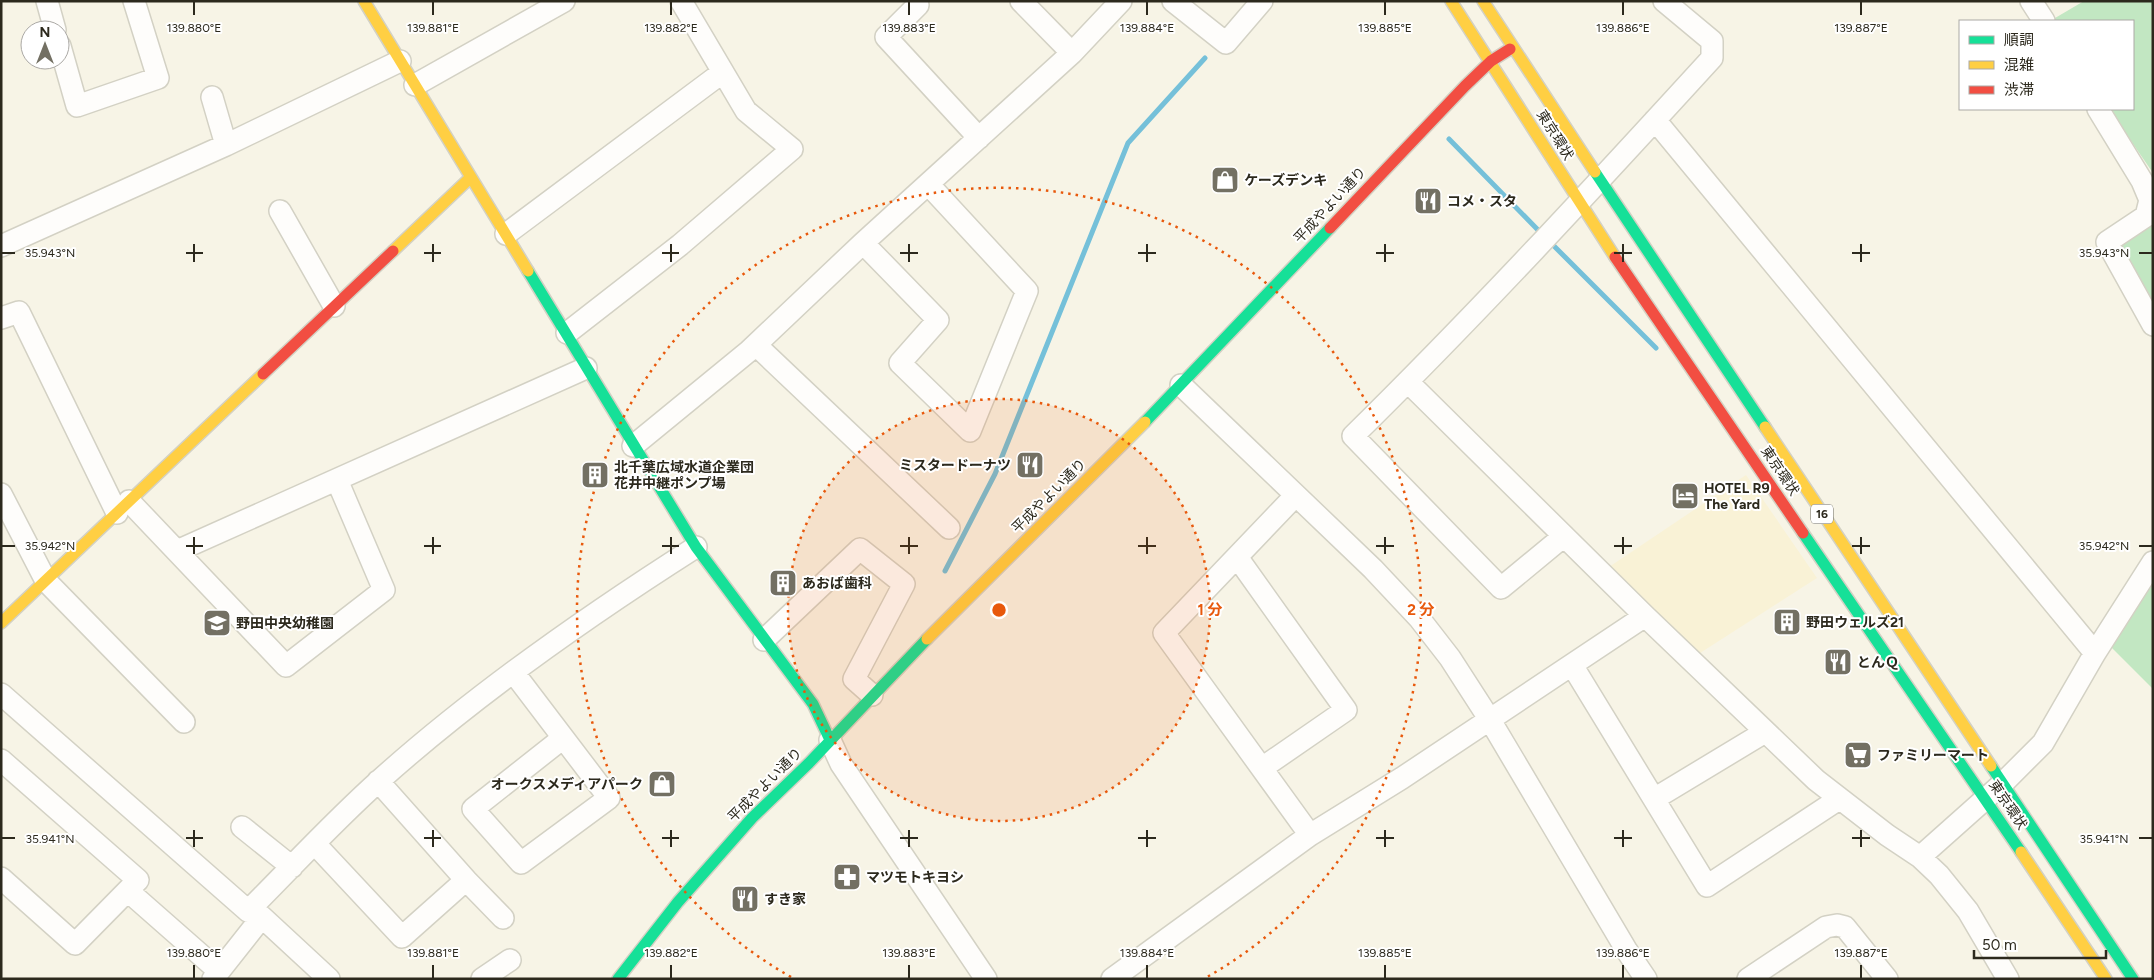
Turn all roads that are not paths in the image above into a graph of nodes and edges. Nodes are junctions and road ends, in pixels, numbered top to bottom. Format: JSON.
{"nodes":[{"id":1,"x":47,"y":1,"type":"edge"},
{"id":2,"x":134,"y":1,"type":"edge"},
{"id":3,"x":364,"y":1,"type":"edge"},
{"id":4,"x":564,"y":1,"type":"edge"},
{"id":5,"x":681,"y":1,"type":"edge"},
{"id":6,"x":1021,"y":1,"type":"edge"},
{"id":7,"x":1122,"y":1,"type":"edge"},
{"id":8,"x":1173,"y":1,"type":"edge"},
{"id":9,"x":1262,"y":1,"type":"edge"},
{"id":10,"x":1451,"y":1,"type":"edge"},
{"id":11,"x":1483,"y":1,"type":"edge"},
{"id":12,"x":1664,"y":1,"type":"edge"},
{"id":13,"x":2031,"y":1,"type":"edge"},
{"id":14,"x":918,"y":5,"type":"dead end"},
{"id":15,"x":52,"y":20,"type":"edge"},
{"id":16,"x":2043,"y":20,"type":"edge"},
{"id":17,"x":1514,"y":47,"type":"junction"},
{"id":18,"x":1072,"y":54,"type":"junction"},
{"id":19,"x":400,"y":61,"type":"junction"},
{"id":20,"x":1491,"y":61,"type":"junction"},
{"id":21,"x":67,"y":70,"type":"edge"},
{"id":22,"x":723,"y":72,"type":"junction"},
{"id":23,"x":415,"y":85,"type":"junction"},
{"id":24,"x":212,"y":97,"type":"dead end"},
{"id":25,"x":2099,"y":110,"type":"edge"},
{"id":26,"x":1655,"y":120,"type":"junction"},
{"id":27,"x":979,"y":138,"type":"junction"},
{"id":28,"x":226,"y":145,"type":"junction"},
{"id":29,"x":471,"y":177,"type":"junction"},
{"id":30,"x":1600,"y":180,"type":"junction"},
{"id":31,"x":928,"y":184,"type":"junction"},
{"id":32,"x":1579,"y":202,"type":"junction"},
{"id":33,"x":280,"y":211,"type":"dead end"},
{"id":34,"x":506,"y":234,"type":"junction"},
{"id":35,"x":863,"y":243,"type":"junction"},
{"id":36,"x":1,"y":246,"type":"edge"},
{"id":37,"x":334,"y":306,"type":"junction"},
{"id":38,"x":1,"y":318,"type":"edge"},
{"id":39,"x":2153,"y":325,"type":"edge"},
{"id":40,"x":567,"y":333,"type":"junction"},
{"id":41,"x":756,"y":344,"type":"junction"},
{"id":42,"x":586,"y":368,"type":"junction"},
{"id":43,"x":1408,"y":382,"type":"junction"},
{"id":44,"x":1181,"y":385,"type":"junction"},
{"id":45,"x":633,"y":446,"type":"junction"},
{"id":46,"x":337,"y":480,"type":"junction"},
{"id":47,"x":1,"y":494,"type":"edge"},
{"id":48,"x":1296,"y":496,"type":"junction"},
{"id":49,"x":123,"y":507,"type":"junction"},
{"id":50,"x":948,"y":528,"type":"dead end"},
{"id":51,"x":1564,"y":536,"type":"junction"},
{"id":52,"x":696,"y":546,"type":"junction"},
{"id":53,"x":177,"y":551,"type":"junction"},
{"id":54,"x":1237,"y":557,"type":"junction"},
{"id":55,"x":2153,"y":562,"type":"edge"},
{"id":56,"x":46,"y":581,"type":"junction"},
{"id":57,"x":1645,"y":616,"type":"junction"},
{"id":58,"x":1,"y":623,"type":"edge"},
{"id":59,"x":764,"y":640,"type":"junction"},
{"id":60,"x":2095,"y":653,"type":"junction"},
{"id":61,"x":1572,"y":665,"type":"junction"},
{"id":62,"x":514,"y":673,"type":"junction"},
{"id":63,"x":1,"y":694,"type":"edge"},
{"id":64,"x":872,"y":695,"type":"junction"},
{"id":65,"x":1490,"y":720,"type":"junction"},
{"id":66,"x":184,"y":722,"type":"dead end"},
{"id":67,"x":1765,"y":732,"type":"junction"},
{"id":68,"x":563,"y":738,"type":"junction"},
{"id":69,"x":830,"y":740,"type":"junction"},
{"id":70,"x":1,"y":760,"type":"edge"},
{"id":71,"x":1262,"y":768,"type":"junction"},
{"id":72,"x":378,"y":781,"type":"junction"},
{"id":73,"x":2002,"y":784,"type":"junction"},
{"id":74,"x":1654,"y":799,"type":"junction"},
{"id":75,"x":1838,"y":799,"type":"junction"},
{"id":76,"x":1986,"y":799,"type":"junction"},
{"id":77,"x":242,"y":827,"type":"dead end"},
{"id":78,"x":1310,"y":835,"type":"junction"},
{"id":79,"x":315,"y":844,"type":"junction"},
{"id":80,"x":1920,"y":857,"type":"junction"},
{"id":81,"x":292,"y":867,"type":"junction"},
{"id":82,"x":1,"y":878,"type":"edge"},
{"id":83,"x":466,"y":880,"type":"junction"},
{"id":84,"x":128,"y":891,"type":"junction"},
{"id":85,"x":255,"y":914,"type":"junction"},
{"id":86,"x":503,"y":918,"type":"dead end"},
{"id":87,"x":510,"y":960,"type":"dead end"},
{"id":88,"x":216,"y":975,"type":"edge"},
{"id":89,"x":620,"y":975,"type":"edge"},
{"id":90,"x":329,"y":979,"type":"edge"},
{"id":91,"x":482,"y":979,"type":"edge"},
{"id":92,"x":986,"y":979,"type":"edge"},
{"id":93,"x":1112,"y":979,"type":"edge"},
{"id":94,"x":1646,"y":979,"type":"edge"},
{"id":95,"x":1748,"y":979,"type":"edge"},
{"id":96,"x":1887,"y":979,"type":"edge"},
{"id":97,"x":2008,"y":979,"type":"edge"},
{"id":98,"x":2106,"y":979,"type":"edge"},
{"id":99,"x":2133,"y":979,"type":"edge"}],
"edges":[{"from":1,"to":15,"type":"street"},
{"from":2,"to":21,"type":"street"},
{"from":3,"to":19,"type":"main road"},
{"from":4,"to":23,"type":"street"},
{"from":5,"to":22,"type":"street"},
{"from":6,"to":18,"type":"street"},
{"from":7,"to":18,"type":"street"},
{"from":8,"to":9,"type":"street"},
{"from":10,"to":20,"type":"main road","name":"東京環状","number":"16"},
{"from":11,"to":17,"type":"main road","name":"東京環状","number":"16"},
{"from":12,"to":26,"type":"street"},
{"from":13,"to":16,"type":"street"},
{"from":14,"to":27,"type":"street"},
{"from":17,"to":20,"type":"main road","name":"平成やよい通り"},
{"from":17,"to":30,"type":"main road","name":"東京環状","number":"16"},
{"from":18,"to":27,"type":"street"},
{"from":19,"to":23,"type":"main road"},
{"from":19,"to":28,"type":"street"},
{"from":20,"to":32,"type":"main road","name":"東京環状","number":"16"},
{"from":20,"to":44,"type":"main road","name":"平成やよい通り"},
{"from":22,"to":34,"type":"street"},
{"from":22,"to":40,"type":"street"},
{"from":23,"to":29,"type":"main road"},
{"from":24,"to":28,"type":"street"},
{"from":25,"to":39,"type":"street"},
{"from":26,"to":30,"type":"street"},
{"from":26,"to":60,"type":"street"},
{"from":27,"to":31,"type":"street"},
{"from":28,"to":36,"type":"street"},
{"from":29,"to":34,"type":"main road"},
{"from":29,"to":37,"type":"main road"},
{"from":30,"to":32,"type":"street"},
{"from":30,"to":73,"type":"main road","name":"東京環状","number":"16"},
{"from":31,"to":35,"type":"street"},
{"from":31,"to":35,"type":"street"},
{"from":32,"to":43,"type":"street"},
{"from":32,"to":76,"type":"main road","name":"東京環状","number":"16"},
{"from":33,"to":37,"type":"street"},
{"from":34,"to":40,"type":"main road"},
{"from":35,"to":41,"type":"street"},
{"from":37,"to":49,"type":"main road"},
{"from":38,"to":49,"type":"street"},
{"from":40,"to":42,"type":"main road"},
{"from":41,"to":45,"type":"street"},
{"from":41,"to":50,"type":"street"},
{"from":42,"to":45,"type":"main road"},
{"from":42,"to":46,"type":"street"},
{"from":43,"to":51,"type":"street"},
{"from":43,"to":51,"type":"street"},
{"from":44,"to":48,"type":"street"},
{"from":44,"to":64,"type":"main road","name":"平成やよい通り"},
{"from":45,"to":52,"type":"main road"},
{"from":46,"to":53,"type":"street"},
{"from":46,"to":53,"type":"street"},
{"from":47,"to":56,"type":"street"},
{"from":48,"to":54,"type":"street"},
{"from":48,"to":65,"type":"street"},
{"from":49,"to":53,"type":"street"},
{"from":49,"to":56,"type":"main road"},
{"from":51,"to":57,"type":"street"},
{"from":52,"to":59,"type":"main road"},
{"from":52,"to":62,"type":"street"},
{"from":54,"to":71,"type":"street"},
{"from":54,"to":71,"type":"street"},
{"from":55,"to":60,"type":"street"},
{"from":56,"to":58,"type":"main road"},
{"from":56,"to":66,"type":"street"},
{"from":57,"to":61,"type":"street"},
{"from":57,"to":67,"type":"street"},
{"from":59,"to":64,"type":"street"},
{"from":59,"to":69,"type":"main road"},
{"from":60,"to":73,"type":"street"},
{"from":61,"to":65,"type":"street"},
{"from":61,"to":74,"type":"street"},
{"from":62,"to":68,"type":"street"},
{"from":62,"to":72,"type":"street"},
{"from":63,"to":85,"type":"street"},
{"from":64,"to":69,"type":"main road","name":"平成やよい通り"},
{"from":65,"to":78,"type":"street"},
{"from":65,"to":94,"type":"street"},
{"from":67,"to":74,"type":"street"},
{"from":67,"to":75,"type":"street"},
{"from":68,"to":68,"type":"street"},
{"from":69,"to":89,"type":"main road","name":"平成やよい通り"},
{"from":69,"to":92,"type":"street"},
{"from":70,"to":84,"type":"street"},
{"from":71,"to":78,"type":"street"},
{"from":72,"to":79,"type":"street"},
{"from":72,"to":83,"type":"street"},
{"from":73,"to":76,"type":"street"},
{"from":73,"to":99,"type":"main road","name":"東京環状","number":"16"},
{"from":74,"to":75,"type":"street"},
{"from":75,"to":80,"type":"street"},
{"from":76,"to":80,"type":"street"},
{"from":76,"to":98,"type":"main road","name":"東京環状","number":"16"},
{"from":77,"to":81,"type":"street"},
{"from":78,"to":93,"type":"street"},
{"from":79,"to":81,"type":"street"},
{"from":79,"to":83,"type":"street"},
{"from":80,"to":97,"type":"street"},
{"from":81,"to":85,"type":"street"},
{"from":82,"to":84,"type":"street"},
{"from":83,"to":86,"type":"street"},
{"from":84,"to":88,"type":"street"},
{"from":85,"to":88,"type":"street"},
{"from":85,"to":90,"type":"street"},
{"from":87,"to":91,"type":"street"},
{"from":95,"to":96,"type":"street"}]}
